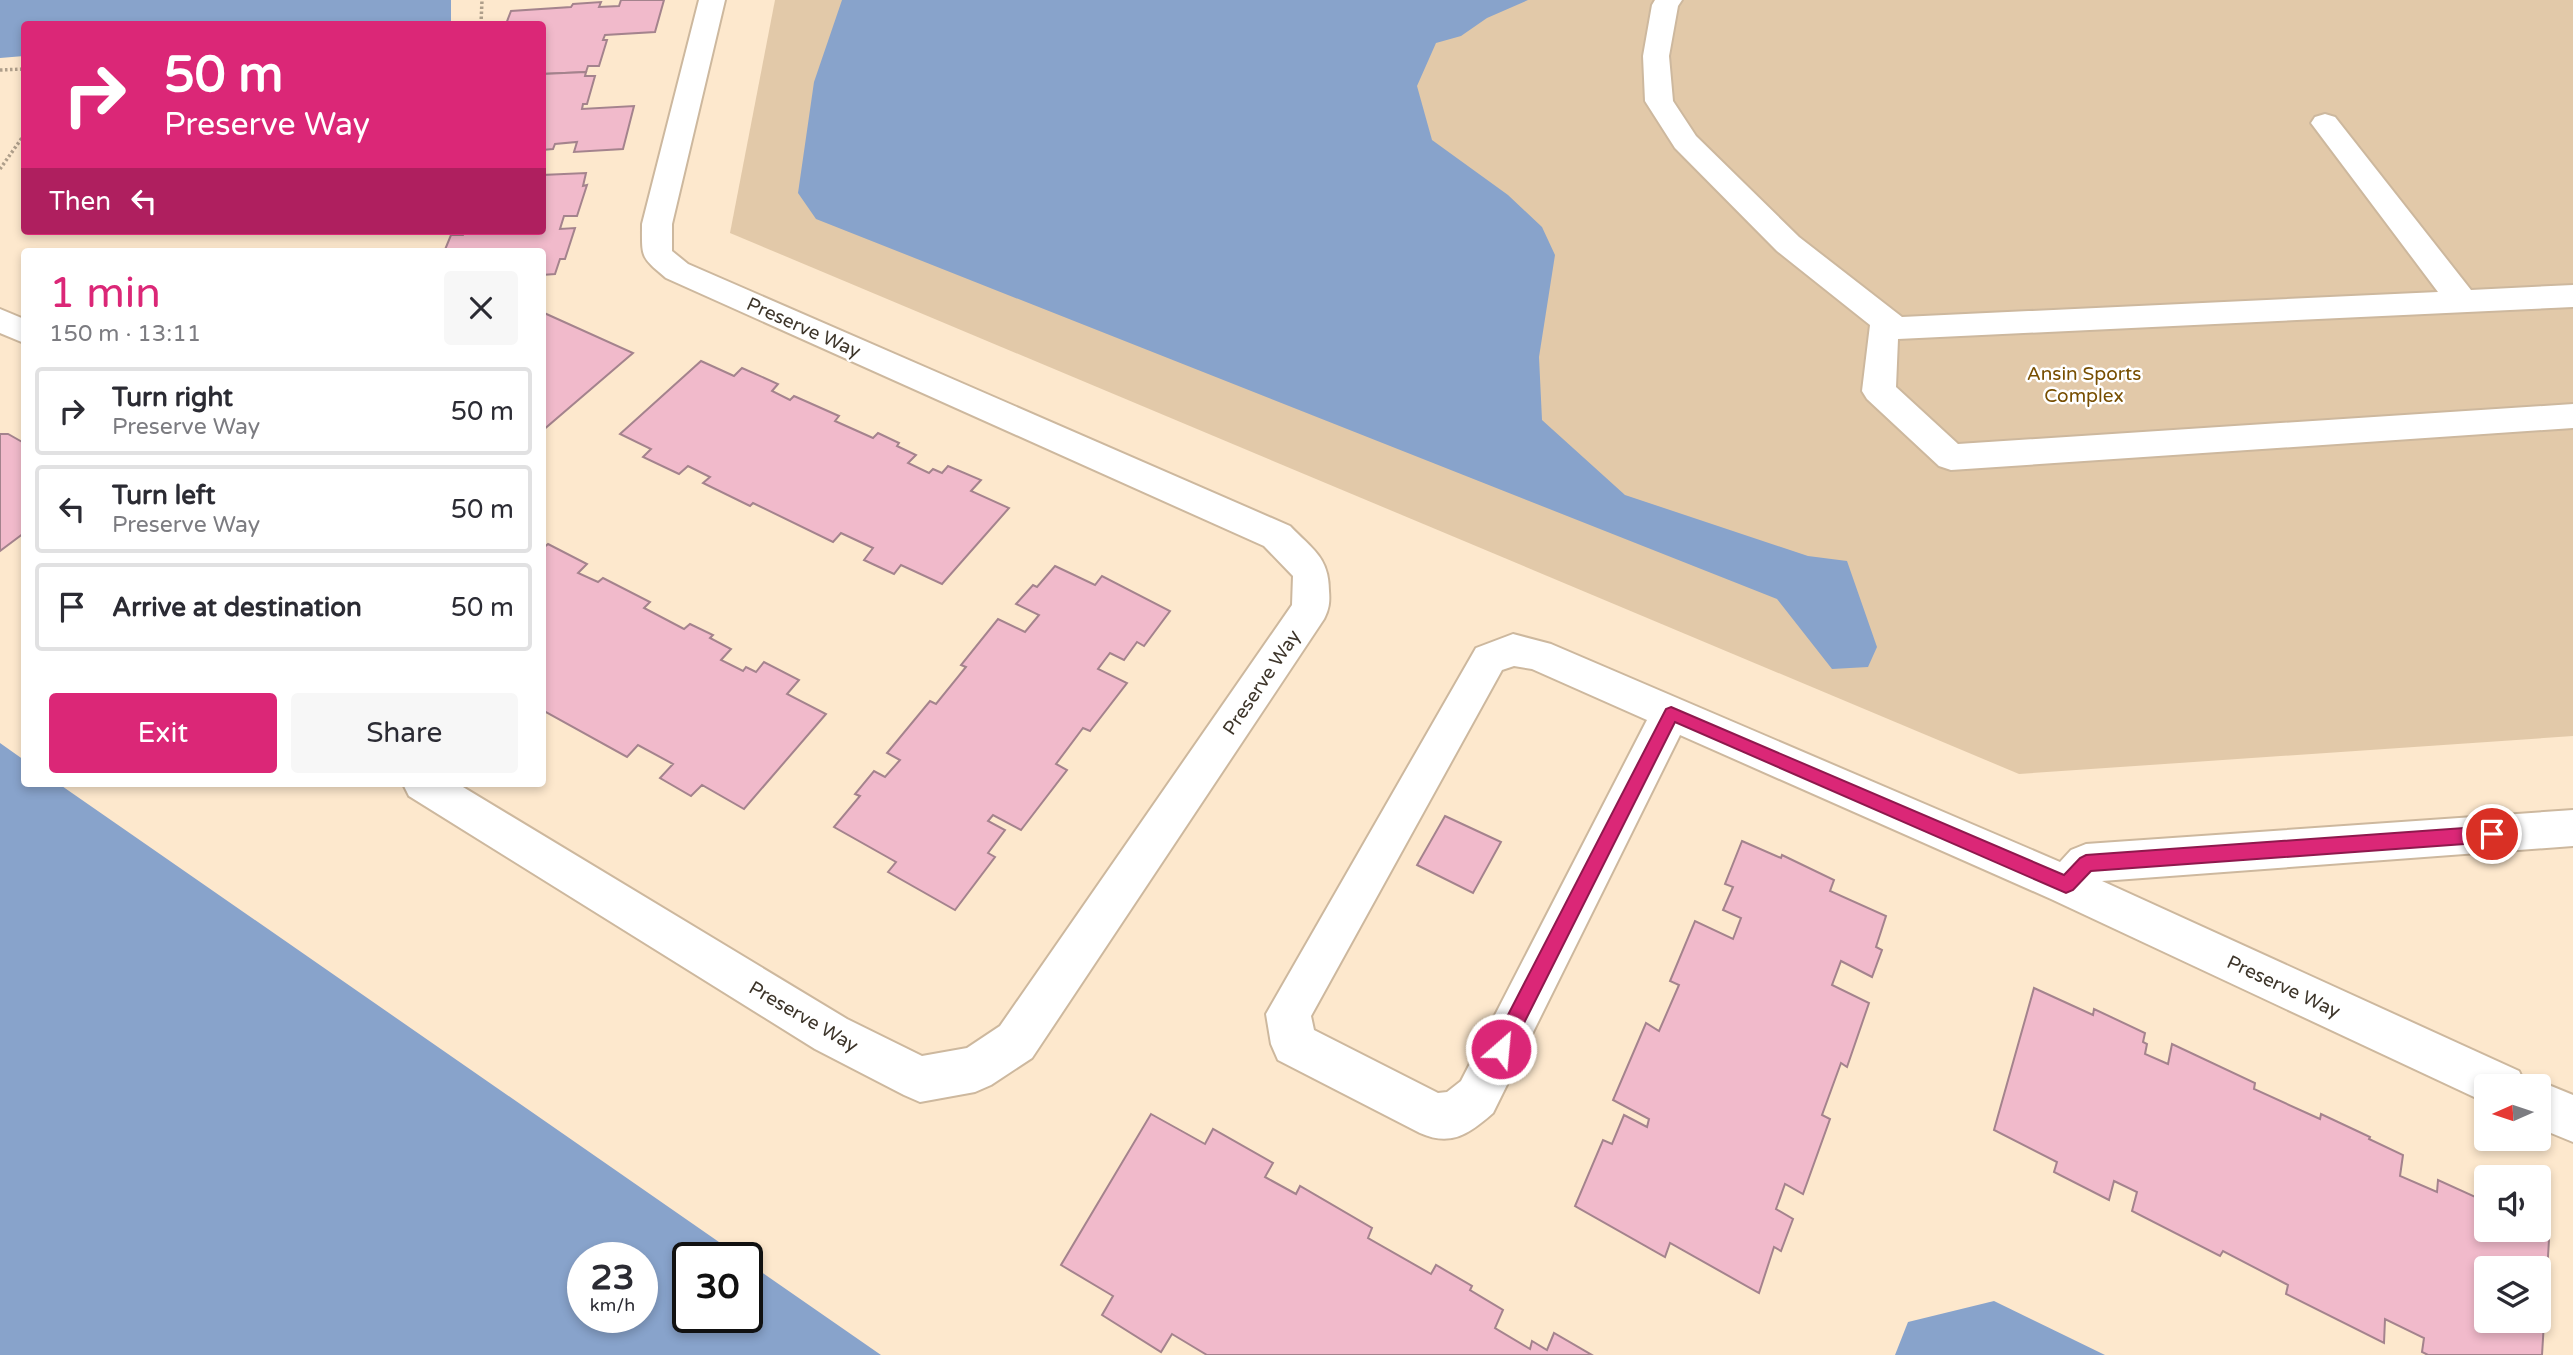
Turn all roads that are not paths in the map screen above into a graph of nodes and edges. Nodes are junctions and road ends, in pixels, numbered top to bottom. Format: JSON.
{"nodes":[{"id":1,"x":712,"y":0,"type":"edge"},
{"id":2,"x":1669,"y":0,"type":"edge"},
{"id":3,"x":2325,"y":123,"type":"dead end"},
{"id":4,"x":2573,"y":296,"type":"edge"},
{"id":5,"x":2462,"y":301,"type":"junction"},
{"id":6,"x":0,"y":320,"type":"edge"},
{"id":7,"x":1896,"y":329,"type":"junction"},
{"id":8,"x":21,"y":330,"type":"edge"},
{"id":9,"x":2573,"y":416,"type":"edge"},
{"id":10,"x":1671,"y":713,"type":"junction"},
{"id":11,"x":428,"y":787,"type":"edge"},
{"id":12,"x":2573,"y":828,"type":"edge"},
{"id":13,"x":2066,"y":885,"type":"junction"},
{"id":14,"x":2474,"y":1074,"type":"edge"},
{"id":15,"x":2552,"y":1110,"type":"edge"},
{"id":16,"x":2573,"y":1119,"type":"edge"}],
"edges":[{"from":1,"to":11,"type":"street","name":"Preserve Way"},
{"from":2,"to":7,"type":"street"},
{"from":3,"to":5,"type":"street"},
{"from":4,"to":5,"type":"street"},
{"from":5,"to":7,"type":"street"},
{"from":6,"to":8,"type":"street"},
{"from":7,"to":9,"type":"street"},
{"from":10,"to":10,"type":"street","name":"Preserve Way"},
{"from":10,"to":13,"type":"street","name":"Preserve Way"},
{"from":12,"to":13,"type":"street"},
{"from":13,"to":14,"type":"street","name":"Preserve Way"},
{"from":15,"to":16,"type":"street"}]}
